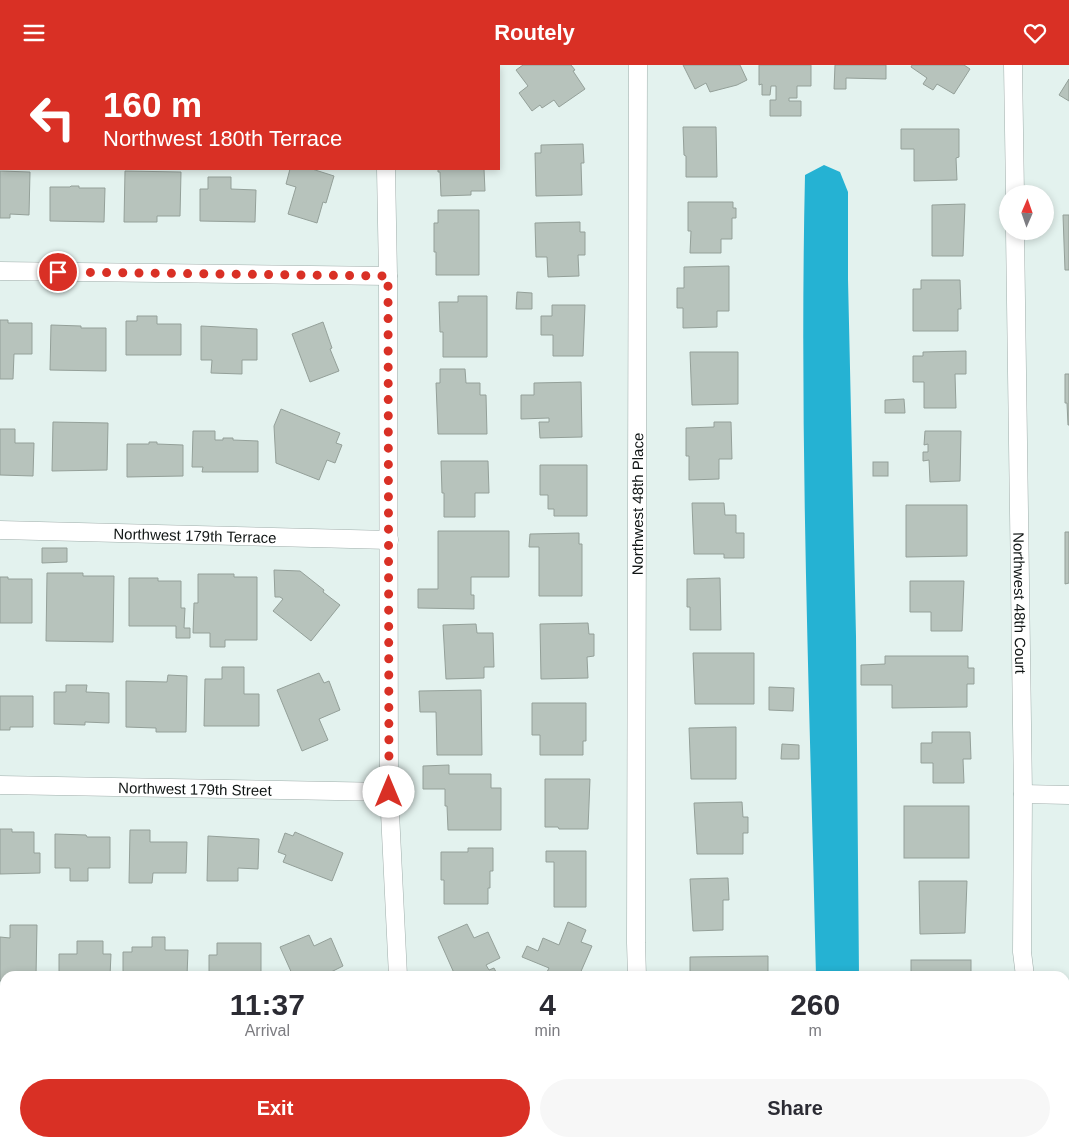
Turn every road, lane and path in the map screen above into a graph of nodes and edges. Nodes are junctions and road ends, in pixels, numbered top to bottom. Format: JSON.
{"nodes":[{"id":1,"x":638,"y":65,"type":"edge"},
{"id":2,"x":1013,"y":65,"type":"edge"},
{"id":3,"x":386,"y":170,"type":"edge"},
{"id":4,"x":1015,"y":185,"type":"edge"},
{"id":5,"x":1015,"y":240,"type":"edge"},
{"id":6,"x":0,"y":271,"type":"edge"},
{"id":7,"x":388,"y":276,"type":"junction"},
{"id":8,"x":0,"y":530,"type":"edge"},
{"id":9,"x":389,"y":539,"type":"junction"},
{"id":10,"x":0,"y":785,"type":"edge"},
{"id":11,"x":389,"y":792,"type":"junction"},
{"id":12,"x":1023,"y":794,"type":"junction"},
{"id":13,"x":1069,"y":795,"type":"edge"},
{"id":14,"x":398,"y":971,"type":"edge"},
{"id":15,"x":637,"y":971,"type":"edge"},
{"id":16,"x":1024,"y":971,"type":"edge"}],
"edges":[{"from":1,"to":15,"type":"street","name":"Northwest 48th Place"},
{"from":2,"to":4,"type":"street"},
{"from":3,"to":7,"type":"street"},
{"from":5,"to":12,"type":"street","name":"Northwest 48th Court"},
{"from":6,"to":7,"type":"street"},
{"from":7,"to":9,"type":"street"},
{"from":8,"to":9,"type":"street","name":"Northwest 179th Terrace"},
{"from":9,"to":11,"type":"street"},
{"from":10,"to":11,"type":"street","name":"Northwest 179th Street"},
{"from":11,"to":14,"type":"street"},
{"from":12,"to":13,"type":"street"},
{"from":12,"to":16,"type":"street","name":"Northwest 48th Court"}]}
